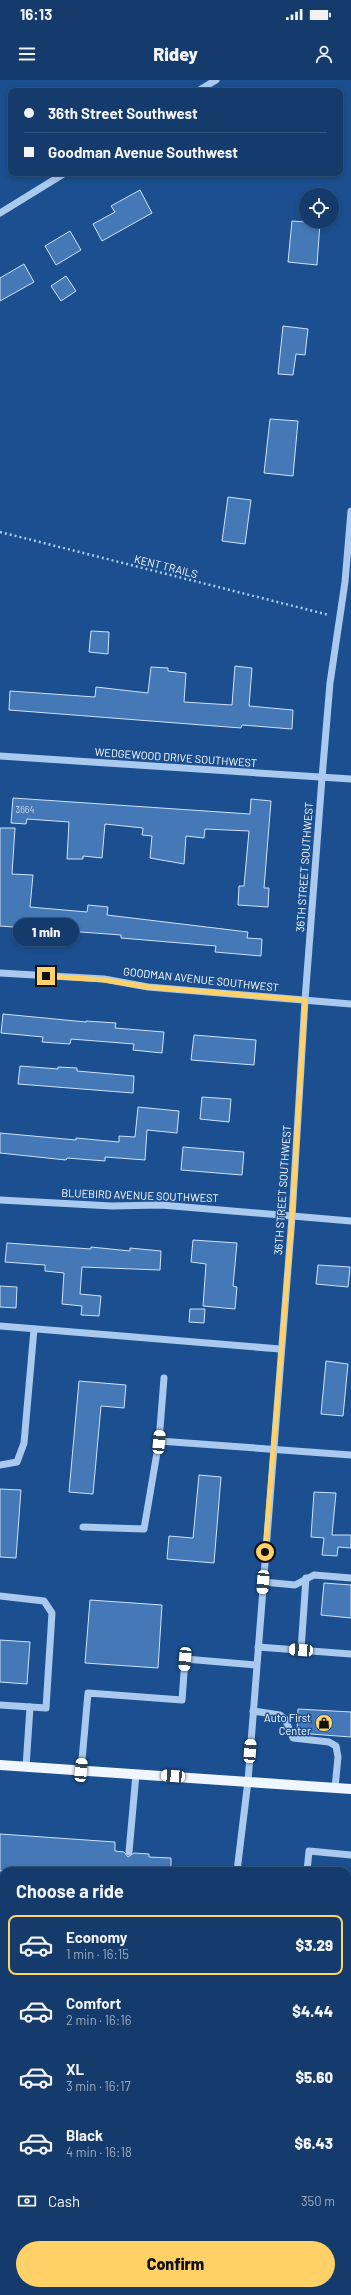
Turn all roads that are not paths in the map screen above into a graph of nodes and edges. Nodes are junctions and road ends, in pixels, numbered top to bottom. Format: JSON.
{"nodes":[{"id":1,"x":216,"y":80,"type":"edge"},
{"id":2,"x":203,"y":88,"type":"edge"},
{"id":3,"x":60,"y":176,"type":"edge"},
{"id":4,"x":0,"y":213,"type":"edge"},
{"id":5,"x":351,"y":511,"type":"edge"},
{"id":6,"x":0,"y":756,"type":"edge"},
{"id":7,"x":322,"y":778,"type":"junction"},
{"id":8,"x":351,"y":779,"type":"edge"},
{"id":9,"x":0,"y":973,"type":"edge"},
{"id":10,"x":305,"y":1000,"type":"junction"},
{"id":11,"x":351,"y":1004,"type":"edge"},
{"id":12,"x":0,"y":1200,"type":"edge"},
{"id":13,"x":292,"y":1217,"type":"junction"},
{"id":14,"x":351,"y":1221,"type":"edge"},
{"id":15,"x":0,"y":1326,"type":"edge"},
{"id":16,"x":34,"y":1328,"type":"junction"},
{"id":17,"x":280,"y":1349,"type":"junction"},
{"id":18,"x":164,"y":1378,"type":"dead end"},
{"id":19,"x":159,"y":1442,"type":"junction"},
{"id":20,"x":273,"y":1449,"type":"junction"},
{"id":21,"x":351,"y":1455,"type":"edge"},
{"id":22,"x":0,"y":1465,"type":"edge"},
{"id":23,"x":83,"y":1527,"type":"dead end"},
{"id":24,"x":306,"y":1578,"type":"junction"},
{"id":25,"x":351,"y":1578,"type":"edge"},
{"id":26,"x":263,"y":1582,"type":"junction"},
{"id":27,"x":0,"y":1596,"type":"edge"},
{"id":28,"x":258,"y":1647,"type":"junction"},
{"id":29,"x":301,"y":1650,"type":"junction"},
{"id":30,"x":351,"y":1654,"type":"edge"},
{"id":31,"x":256,"y":1665,"type":"junction"},
{"id":32,"x":0,"y":1705,"type":"edge"},
{"id":33,"x":30,"y":1707,"type":"junction"},
{"id":34,"x":253,"y":1711,"type":"junction"},
{"id":35,"x":0,"y":1765,"type":"edge"},
{"id":36,"x":26,"y":1767,"type":"junction"},
{"id":37,"x":81,"y":1770,"type":"junction"},
{"id":38,"x":136,"y":1774,"type":"junction"},
{"id":39,"x":248,"y":1781,"type":"junction"},
{"id":40,"x":335,"y":1788,"type":"junction"},
{"id":41,"x":351,"y":1789,"type":"edge"},
{"id":42,"x":129,"y":1852,"type":"dead end"},
{"id":43,"x":351,"y":1855,"type":"edge"},
{"id":44,"x":237,"y":1867,"type":"edge"},
{"id":45,"x":307,"y":1867,"type":"edge"}],
"edges":[{"from":1,"to":2,"type":"street"},
{"from":3,"to":4,"type":"street"},
{"from":5,"to":7,"type":"street","name":"36TH STREET SOUTHWEST"},
{"from":6,"to":7,"type":"street","name":"WEDGEWOOD DRIVE SOUTHWEST"},
{"from":7,"to":8,"type":"street","name":"WEDGEWOOD DRIVE SOUTHWEST"},
{"from":7,"to":10,"type":"street","name":"36TH STREET SOUTHWEST"},
{"from":9,"to":10,"type":"street","name":"GOODMAN AVENUE SOUTHWEST"},
{"from":10,"to":11,"type":"street","name":"GOODMAN AVENUE SOUTHWEST"},
{"from":10,"to":13,"type":"street","name":"36TH STREET SOUTHWEST"},
{"from":12,"to":13,"type":"street","name":"BLUEBIRD AVENUE SOUTHWEST"},
{"from":13,"to":14,"type":"street","name":"BLUEBIRD AVENUE SOUTHWEST"},
{"from":13,"to":17,"type":"street","name":"36TH STREET SOUTHWEST"},
{"from":15,"to":16,"type":"street"},
{"from":16,"to":17,"type":"street"},
{"from":16,"to":22,"type":"street"},
{"from":17,"to":20,"type":"street","name":"36TH STREET SOUTHWEST"},
{"from":18,"to":19,"type":"street"},
{"from":19,"to":20,"type":"street"},
{"from":19,"to":23,"type":"street"},
{"from":20,"to":21,"type":"street"},
{"from":20,"to":26,"type":"street","name":"36TH STREET SOUTHWEST"},
{"from":24,"to":25,"type":"street"},
{"from":24,"to":26,"type":"street"},
{"from":24,"to":29,"type":"street"},
{"from":26,"to":28,"type":"street","name":"36TH STREET SOUTHWEST"},
{"from":27,"to":33,"type":"street"},
{"from":28,"to":29,"type":"street"},
{"from":28,"to":31,"type":"street","name":"36TH STREET SOUTHWEST"},
{"from":29,"to":30,"type":"street"},
{"from":31,"to":34,"type":"street","name":"36TH STREET SOUTHWEST"},
{"from":31,"to":37,"type":"street"},
{"from":32,"to":33,"type":"street"},
{"from":33,"to":36,"type":"street"},
{"from":34,"to":39,"type":"street","name":"36TH STREET SOUTHWEST"},
{"from":34,"to":40,"type":"street"},
{"from":35,"to":36,"type":"main road"},
{"from":36,"to":37,"type":"main road"},
{"from":37,"to":38,"type":"main road"},
{"from":38,"to":39,"type":"main road"},
{"from":38,"to":42,"type":"street"},
{"from":39,"to":40,"type":"main road"},
{"from":39,"to":44,"type":"street","name":"36TH STREET SOUTHWEST"},
{"from":40,"to":41,"type":"main road"},
{"from":43,"to":45,"type":"street"}]}
